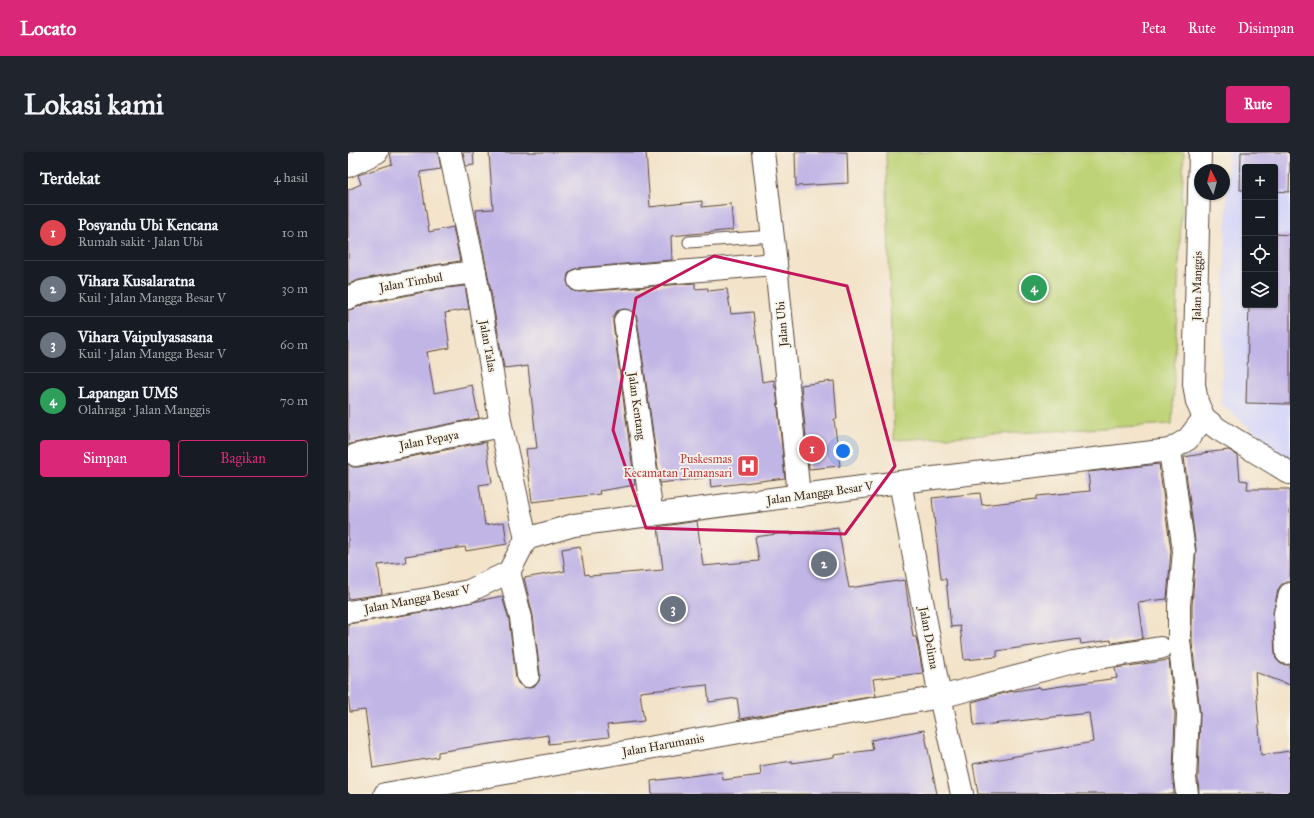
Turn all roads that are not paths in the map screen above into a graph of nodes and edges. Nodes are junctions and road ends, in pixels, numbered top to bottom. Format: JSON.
{"nodes":[{"id":1,"x":377,"y":152,"type":"edge"},
{"id":2,"x":450,"y":152,"type":"edge"},
{"id":3,"x":763,"y":152,"type":"edge"},
{"id":4,"x":1200,"y":152,"type":"edge"},
{"id":5,"x":348,"y":166,"type":"edge"},
{"id":6,"x":772,"y":236,"type":"junction"},
{"id":7,"x":689,"y":242,"type":"dead end"},
{"id":8,"x":776,"y":264,"type":"junction"},
{"id":9,"x":475,"y":272,"type":"junction"},
{"id":10,"x":579,"y":280,"type":"dead end"},
{"id":11,"x":348,"y":298,"type":"edge"},
{"id":12,"x":625,"y":321,"type":"dead end"},
{"id":13,"x":1204,"y":418,"type":"junction"},
{"id":14,"x":502,"y":426,"type":"junction"},
{"id":15,"x":1170,"y":450,"type":"junction"},
{"id":16,"x":356,"y":455,"type":"dead end"},
{"id":17,"x":1290,"y":473,"type":"edge"},
{"id":18,"x":900,"y":482,"type":"junction"},
{"id":19,"x":799,"y":496,"type":"junction"},
{"id":20,"x":652,"y":515,"type":"junction"},
{"id":21,"x":526,"y":539,"type":"junction"},
{"id":22,"x":509,"y":572,"type":"junction"},
{"id":23,"x":1290,"y":594,"type":"edge"},
{"id":24,"x":348,"y":612,"type":"edge"},
{"id":25,"x":1160,"y":648,"type":"dead end"},
{"id":26,"x":1287,"y":653,"type":"dead end"},
{"id":27,"x":528,"y":676,"type":"dead end"},
{"id":28,"x":940,"y":697,"type":"junction"},
{"id":29,"x":385,"y":794,"type":"edge"},
{"id":30,"x":962,"y":794,"type":"edge"},
{"id":31,"x":1187,"y":794,"type":"edge"}],
"edges":[{"from":1,"to":5,"type":"street"},
{"from":2,"to":9,"type":"street","name":"Jalan Talas"},
{"from":3,"to":6,"type":"street","name":"Jalan Ubi"},
{"from":4,"to":13,"type":"street","name":"Jalan Manggis"},
{"from":6,"to":7,"type":"lane"},
{"from":6,"to":8,"type":"street","name":"Jalan Ubi"},
{"from":8,"to":10,"type":"street"},
{"from":8,"to":19,"type":"street","name":"Jalan Ubi"},
{"from":9,"to":11,"type":"street","name":"Jalan Timbul"},
{"from":9,"to":14,"type":"street","name":"Jalan Talas"},
{"from":12,"to":20,"type":"street","name":"Jalan Kentang"},
{"from":13,"to":15,"type":"street","name":"Jalan Mangga Besar V"},
{"from":13,"to":17,"type":"street"},
{"from":14,"to":16,"type":"street","name":"Jalan Pepaya"},
{"from":14,"to":21,"type":"street","name":"Jalan Talas"},
{"from":15,"to":18,"type":"street","name":"Jalan Mangga Besar V"},
{"from":15,"to":31,"type":"street"},
{"from":18,"to":19,"type":"street","name":"Jalan Mangga Besar V"},
{"from":18,"to":28,"type":"street","name":"Jalan Delima"},
{"from":19,"to":20,"type":"street","name":"Jalan Mangga Besar V"},
{"from":20,"to":21,"type":"street","name":"Jalan Mangga Besar V"},
{"from":21,"to":22,"type":"street"},
{"from":22,"to":24,"type":"street","name":"Jalan Mangga Besar V"},
{"from":22,"to":27,"type":"street"},
{"from":23,"to":26,"type":"street"},
{"from":25,"to":28,"type":"street","name":"Jalan Harumanis"},
{"from":28,"to":29,"type":"street","name":"Jalan Harumanis"},
{"from":28,"to":30,"type":"street","name":"Jalan Delima"}]}
